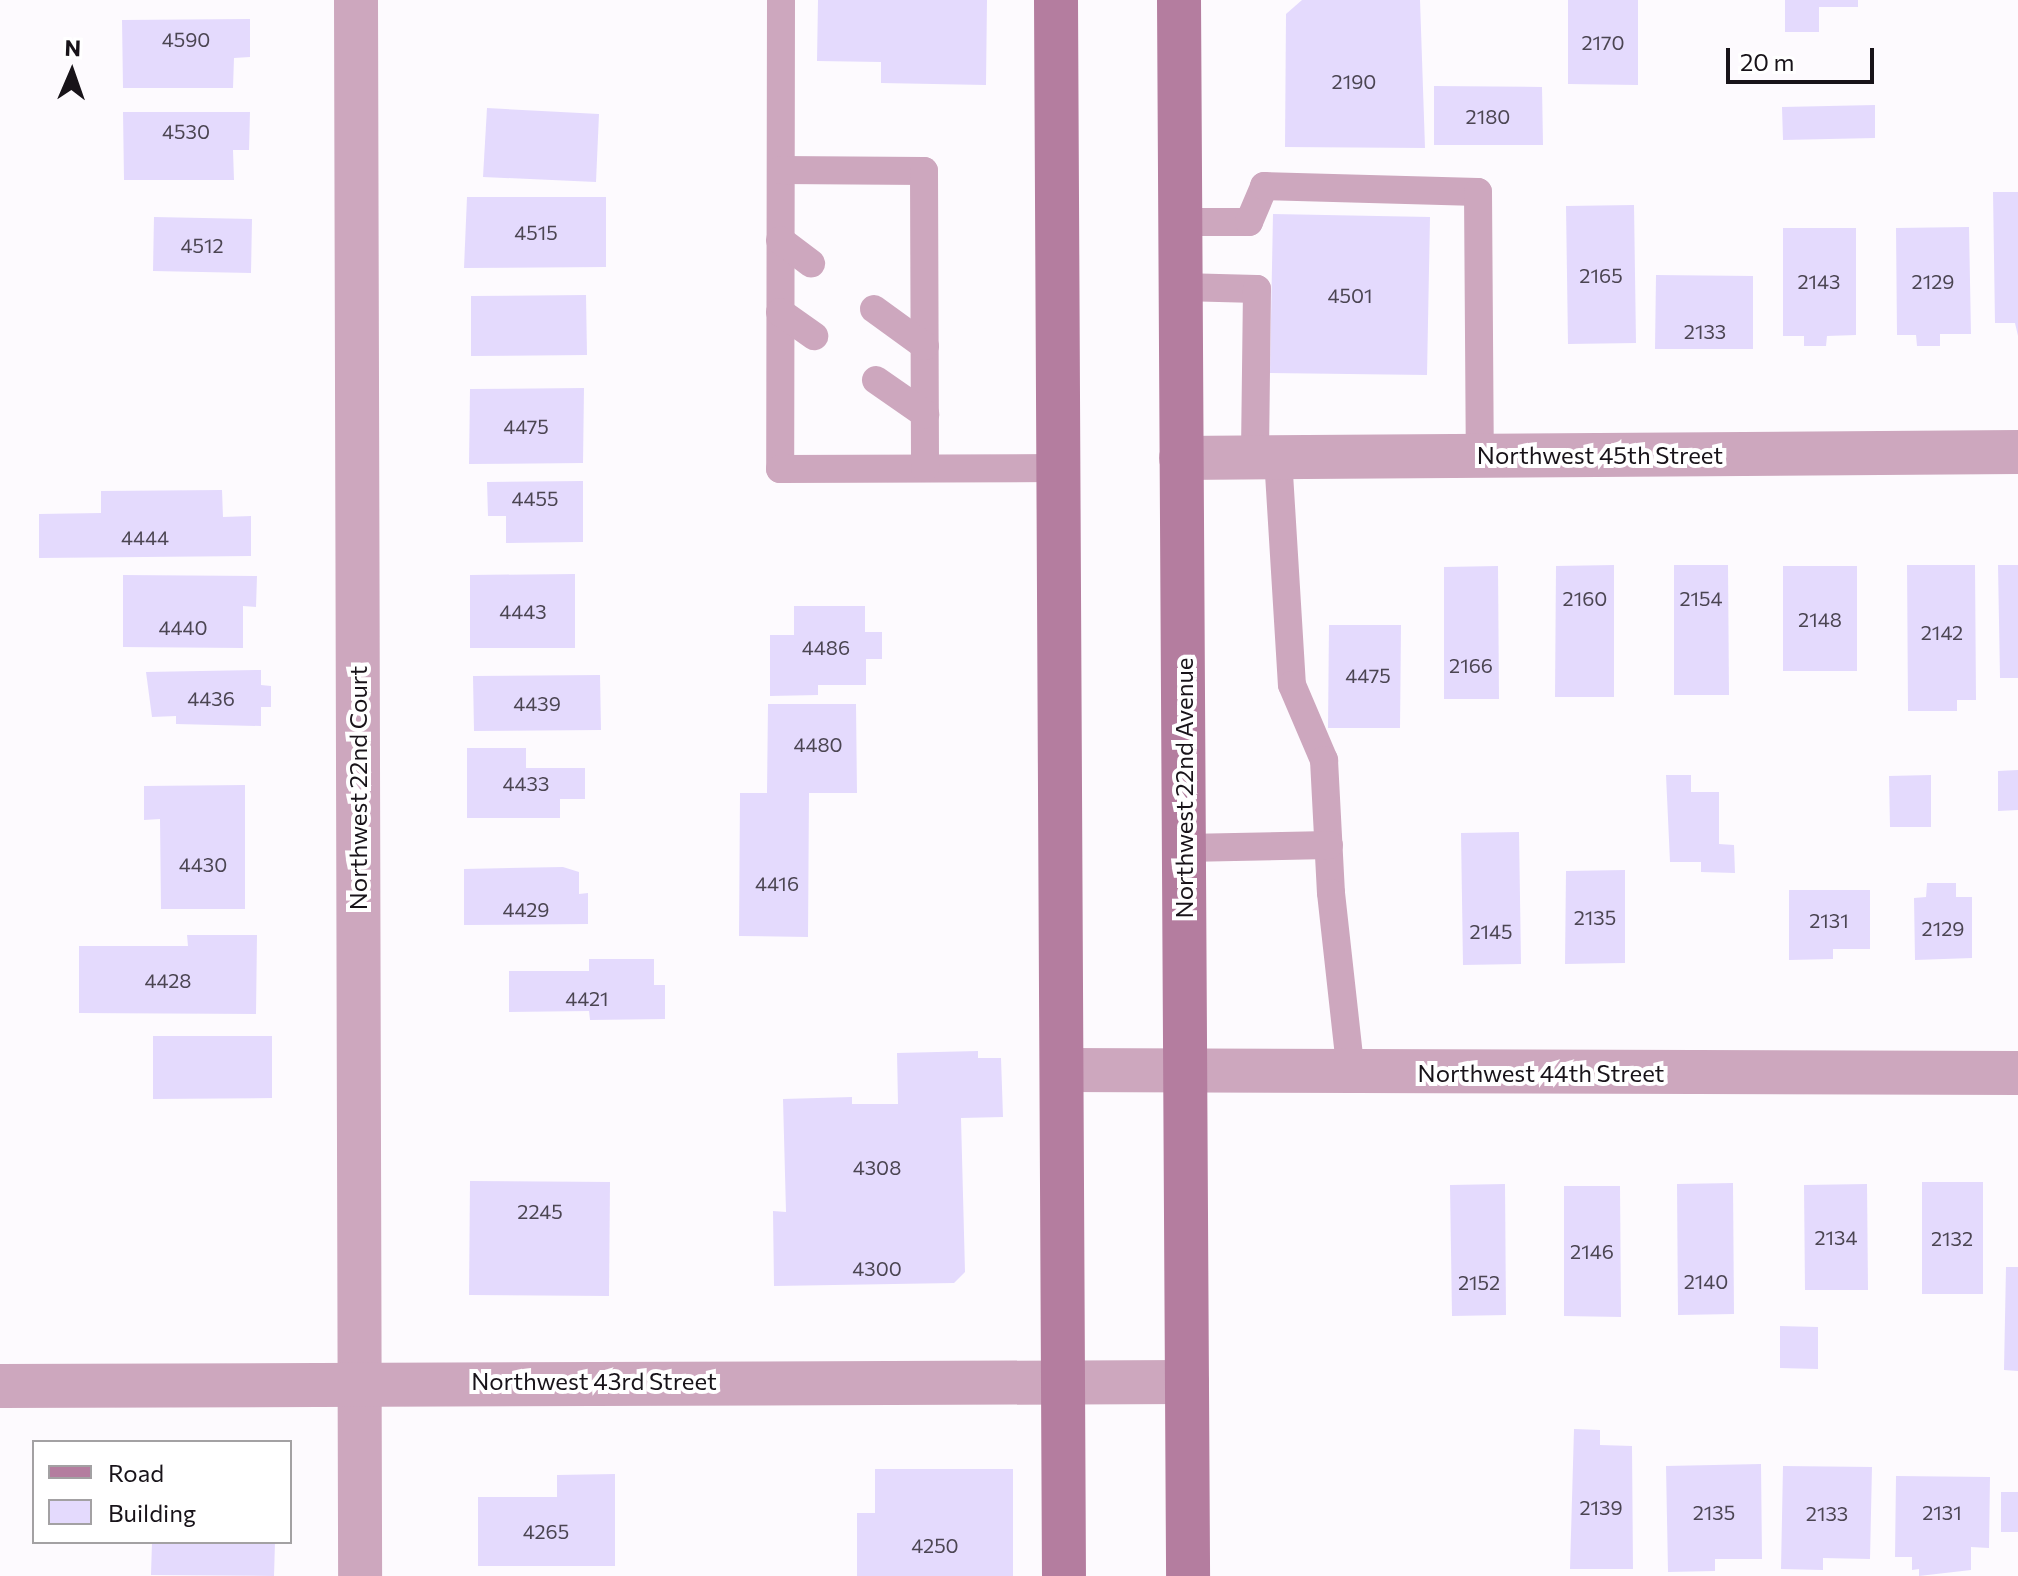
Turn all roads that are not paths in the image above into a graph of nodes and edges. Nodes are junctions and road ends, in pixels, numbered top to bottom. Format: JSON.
{"nodes":[{"id":1,"x":356,"y":0,"type":"edge"},
{"id":2,"x":781,"y":0,"type":"edge"},
{"id":3,"x":1056,"y":0,"type":"edge"},
{"id":4,"x":1179,"y":0,"type":"edge"},
{"id":5,"x":781,"y":170,"type":"junction"},
{"id":6,"x":1181,"y":222,"type":"junction"},
{"id":7,"x":780,"y":240,"type":"junction"},
{"id":8,"x":811,"y":263,"type":"dead end"},
{"id":9,"x":1181,"y":287,"type":"junction"},
{"id":10,"x":874,"y":309,"type":"dead end"},
{"id":11,"x":780,"y":312,"type":"junction"},
{"id":12,"x":814,"y":336,"type":"dead end"},
{"id":13,"x":925,"y":346,"type":"junction"},
{"id":14,"x":876,"y":380,"type":"dead end"},
{"id":15,"x":925,"y":414,"type":"junction"},
{"id":16,"x":2018,"y":452,"type":"edge"},
{"id":17,"x":1480,"y":456,"type":"junction"},
{"id":18,"x":1181,"y":458,"type":"junction"},
{"id":19,"x":1267,"y":458,"type":"junction"},
{"id":20,"x":925,"y":468,"type":"junction"},
{"id":21,"x":1059,"y":468,"type":"junction"},
{"id":22,"x":1329,"y":845,"type":"junction"},
{"id":23,"x":1185,"y":848,"type":"junction"},
{"id":24,"x":1063,"y":1070,"type":"junction"},
{"id":25,"x":1184,"y":1072,"type":"junction"},
{"id":26,"x":1351,"y":1073,"type":"junction"},
{"id":27,"x":2018,"y":1073,"type":"edge"},
{"id":28,"x":360,"y":1381,"type":"junction"},
{"id":29,"x":1063,"y":1381,"type":"junction"},
{"id":30,"x":1187,"y":1382,"type":"junction"},
{"id":31,"x":0,"y":1386,"type":"edge"},
{"id":32,"x":360,"y":1576,"type":"edge"},
{"id":33,"x":1064,"y":1576,"type":"edge"},
{"id":34,"x":1188,"y":1576,"type":"edge"}],
"edges":[{"from":1,"to":28,"type":"street","name":"Northwest 22nd Court"},
{"from":2,"to":5,"type":"lane"},
{"from":3,"to":21,"type":"main road"},
{"from":4,"to":6,"type":"main road","name":"Northwest 22nd Avenue"},
{"from":5,"to":7,"type":"lane"},
{"from":5,"to":13,"type":"lane"},
{"from":6,"to":9,"type":"main road","name":"Northwest 22nd Avenue"},
{"from":6,"to":17,"type":"lane"},
{"from":7,"to":8,"type":"lane"},
{"from":7,"to":11,"type":"lane"},
{"from":9,"to":18,"type":"main road","name":"Northwest 22nd Avenue"},
{"from":9,"to":19,"type":"lane"},
{"from":10,"to":13,"type":"lane"},
{"from":11,"to":12,"type":"lane"},
{"from":11,"to":20,"type":"lane"},
{"from":13,"to":15,"type":"lane"},
{"from":14,"to":15,"type":"lane"},
{"from":15,"to":20,"type":"lane"},
{"from":16,"to":17,"type":"street","name":"Northwest 45th Street"},
{"from":17,"to":19,"type":"street","name":"Northwest 45th Street"},
{"from":18,"to":19,"type":"street","name":"Northwest 45th Street"},
{"from":18,"to":23,"type":"main road","name":"Northwest 22nd Avenue"},
{"from":19,"to":22,"type":"lane"},
{"from":20,"to":21,"type":"lane"},
{"from":21,"to":24,"type":"main road"},
{"from":22,"to":23,"type":"lane"},
{"from":22,"to":26,"type":"lane"},
{"from":23,"to":25,"type":"main road","name":"Northwest 22nd Avenue"},
{"from":24,"to":25,"type":"street","name":"Northwest 44th Street"},
{"from":24,"to":29,"type":"main road"},
{"from":25,"to":26,"type":"street","name":"Northwest 44th Street"},
{"from":25,"to":30,"type":"main road","name":"Northwest 22nd Avenue"},
{"from":26,"to":27,"type":"street","name":"Northwest 44th Street"},
{"from":28,"to":29,"type":"street","name":"Northwest 43rd Street"},
{"from":28,"to":31,"type":"street","name":"Northwest 43rd Street"},
{"from":28,"to":32,"type":"street","name":"Northwest 22nd Court"},
{"from":29,"to":30,"type":"street","name":"Northwest 43rd Street"},
{"from":29,"to":33,"type":"main road"},
{"from":30,"to":34,"type":"main road","name":"Northwest 22nd Avenue"}]}
